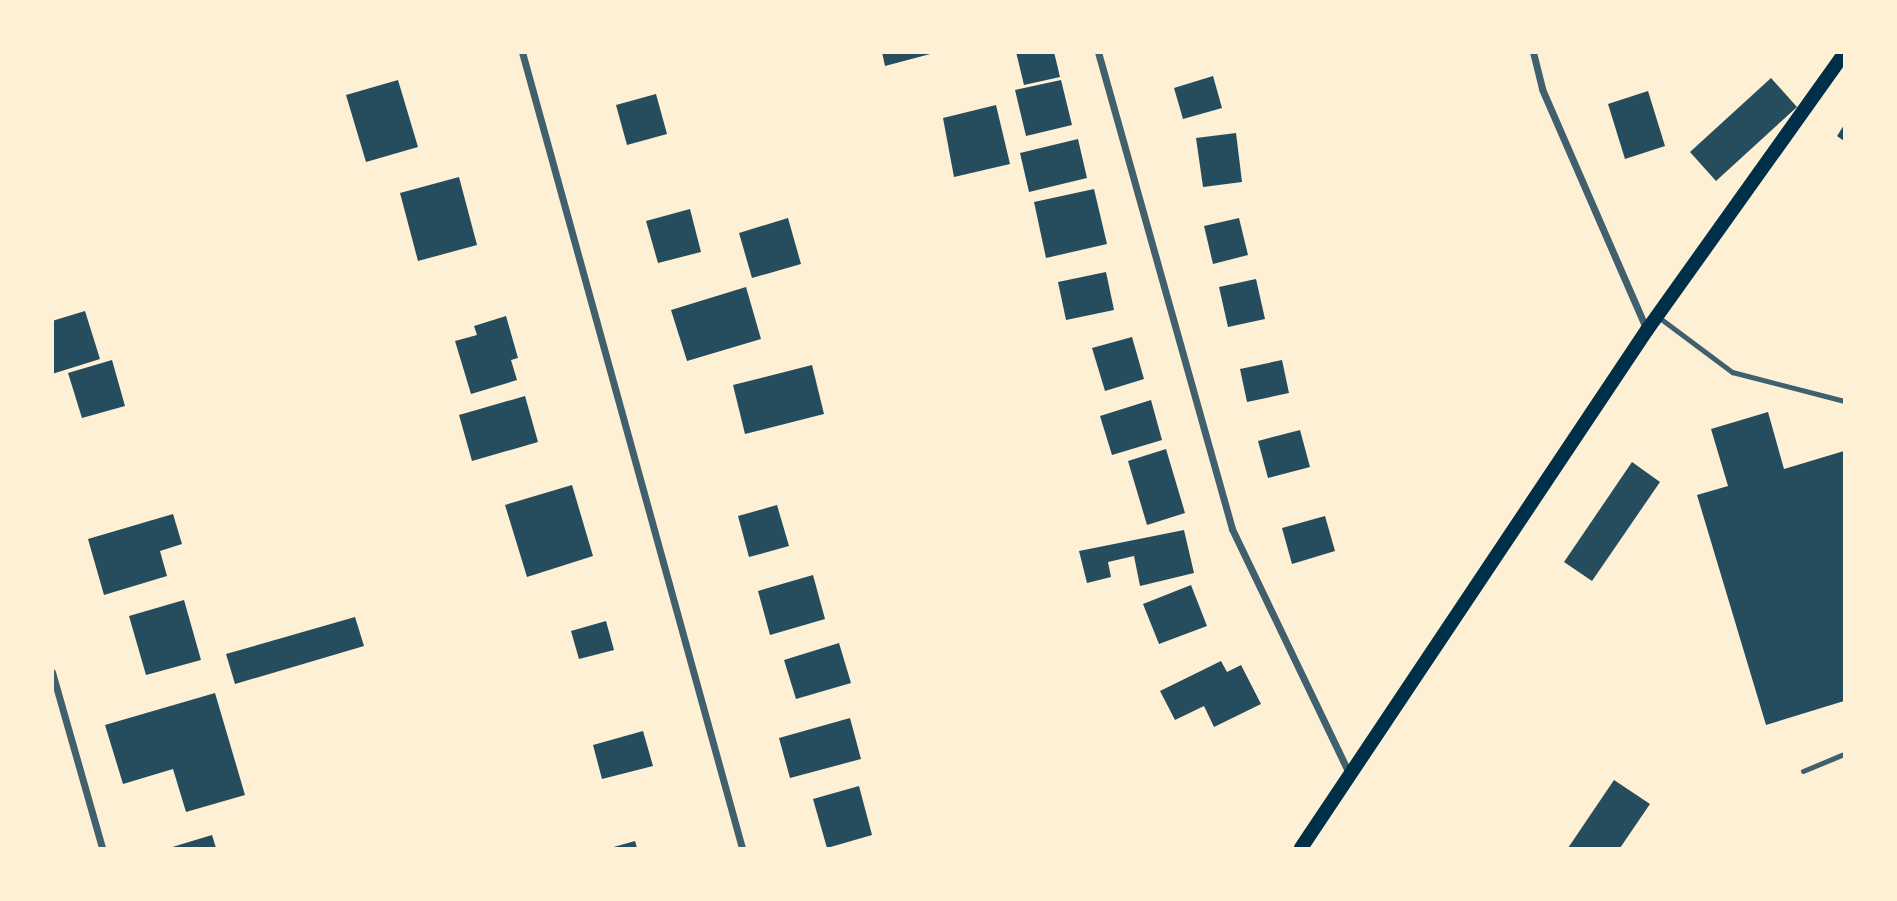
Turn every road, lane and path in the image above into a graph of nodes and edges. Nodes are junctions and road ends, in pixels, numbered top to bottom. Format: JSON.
{"nodes":[{"id":1,"x":522,"y":52,"type":"edge"},
{"id":2,"x":1098,"y":52,"type":"edge"},
{"id":3,"x":1533,"y":52,"type":"edge"},
{"id":4,"x":1844,"y":54,"type":"edge"},
{"id":5,"x":1657,"y":315,"type":"junction"},
{"id":6,"x":1647,"y":330,"type":"junction"},
{"id":7,"x":1844,"y":401,"type":"edge"},
{"id":8,"x":52,"y":672,"type":"edge"},
{"id":9,"x":1844,"y":754,"type":"edge"},
{"id":10,"x":1802,"y":771,"type":"dead end"},
{"id":11,"x":1350,"y":775,"type":"junction"},
{"id":12,"x":102,"y":849,"type":"edge"},
{"id":13,"x":742,"y":849,"type":"edge"},
{"id":14,"x":1301,"y":849,"type":"edge"}],
"edges":[{"from":1,"to":13,"type":"street"},
{"from":2,"to":11,"type":"street"},
{"from":3,"to":6,"type":"street"},
{"from":4,"to":5,"type":"main road"},
{"from":5,"to":6,"type":"main road"},
{"from":5,"to":7,"type":"lane"},
{"from":6,"to":11,"type":"main road"},
{"from":8,"to":12,"type":"street"},
{"from":9,"to":10,"type":"lane"},
{"from":11,"to":14,"type":"main road"}]}
